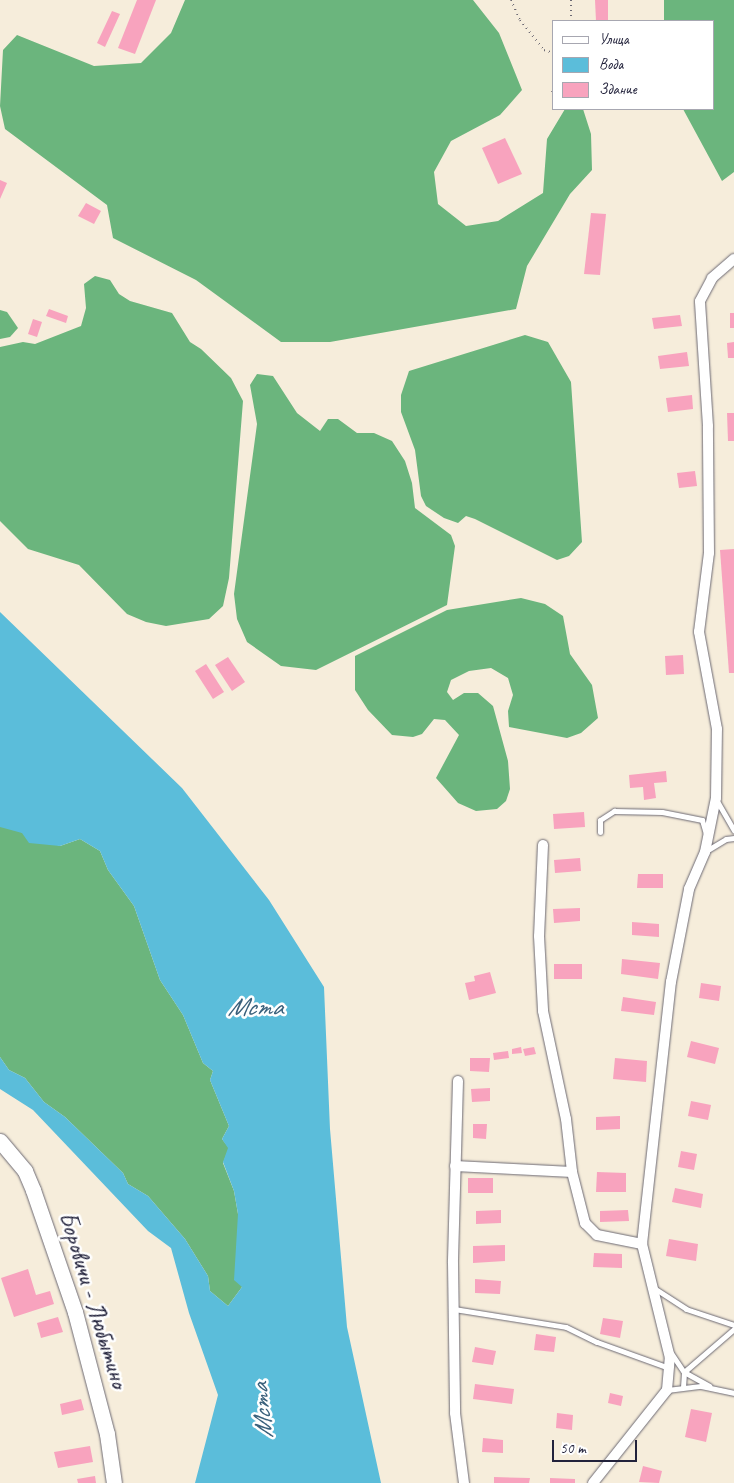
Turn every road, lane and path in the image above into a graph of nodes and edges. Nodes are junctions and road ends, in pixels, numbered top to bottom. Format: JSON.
{"nodes":[{"id":1,"x":511,"y":0,"type":"edge"},
{"id":2,"x":572,"y":0,"type":"edge"},
{"id":3,"x":571,"y":20,"type":"edge"},
{"id":4,"x":552,"y":53,"type":"edge"},
{"id":5,"x":734,"y":259,"type":"edge"},
{"id":6,"x":716,"y":798,"type":"junction"},
{"id":7,"x":734,"y":830,"type":"edge"},
{"id":8,"x":600,"y":832,"type":"dead end"},
{"id":9,"x":734,"y":838,"type":"edge"},
{"id":10,"x":708,"y":839,"type":"junction"},
{"id":11,"x":543,"y":845,"type":"dead end"},
{"id":12,"x":705,"y":852,"type":"junction"},
{"id":13,"x":458,"y":1081,"type":"dead end"},
{"id":14,"x":0,"y":1141,"type":"edge"},
{"id":15,"x":455,"y":1166,"type":"junction"},
{"id":16,"x":572,"y":1172,"type":"junction"},
{"id":17,"x":642,"y":1244,"type":"junction"},
{"id":18,"x":651,"y":1285,"type":"junction"},
{"id":19,"x":454,"y":1309,"type":"junction"},
{"id":20,"x":734,"y":1327,"type":"edge"},
{"id":21,"x":668,"y":1350,"type":"junction"},
{"id":22,"x":669,"y":1368,"type":"junction"},
{"id":23,"x":684,"y":1372,"type":"junction"},
{"id":24,"x":683,"y":1387,"type":"junction"},
{"id":25,"x":712,"y":1388,"type":"junction"},
{"id":26,"x":667,"y":1390,"type":"junction"},
{"id":27,"x":734,"y":1393,"type":"edge"},
{"id":28,"x":114,"y":1483,"type":"edge"},
{"id":29,"x":464,"y":1483,"type":"edge"},
{"id":30,"x":593,"y":1483,"type":"edge"}],
"edges":[{"from":1,"to":4,"type":"path"},
{"from":2,"to":3,"type":"path"},
{"from":5,"to":6,"type":"street"},
{"from":6,"to":7,"type":"lane"},
{"from":6,"to":10,"type":"street"},
{"from":8,"to":10,"type":"lane"},
{"from":9,"to":12,"type":"lane"},
{"from":10,"to":12,"type":"street"},
{"from":11,"to":16,"type":"street"},
{"from":12,"to":17,"type":"street"},
{"from":13,"to":15,"type":"street"},
{"from":14,"to":28,"type":"main road","name":"Боровичи - Любытино"},
{"from":15,"to":16,"type":"street"},
{"from":15,"to":19,"type":"street"},
{"from":16,"to":17,"type":"street"},
{"from":17,"to":18,"type":"street"},
{"from":18,"to":20,"type":"lane"},
{"from":18,"to":21,"type":"street"},
{"from":19,"to":22,"type":"lane"},
{"from":19,"to":29,"type":"street"},
{"from":20,"to":23,"type":"lane"},
{"from":21,"to":22,"type":"street"},
{"from":21,"to":23,"type":"lane"},
{"from":22,"to":26,"type":"street"},
{"from":23,"to":24,"type":"lane"},
{"from":23,"to":25,"type":"lane"},
{"from":24,"to":25,"type":"lane"},
{"from":24,"to":26,"type":"lane"},
{"from":25,"to":27,"type":"lane"},
{"from":26,"to":30,"type":"street"}]}
